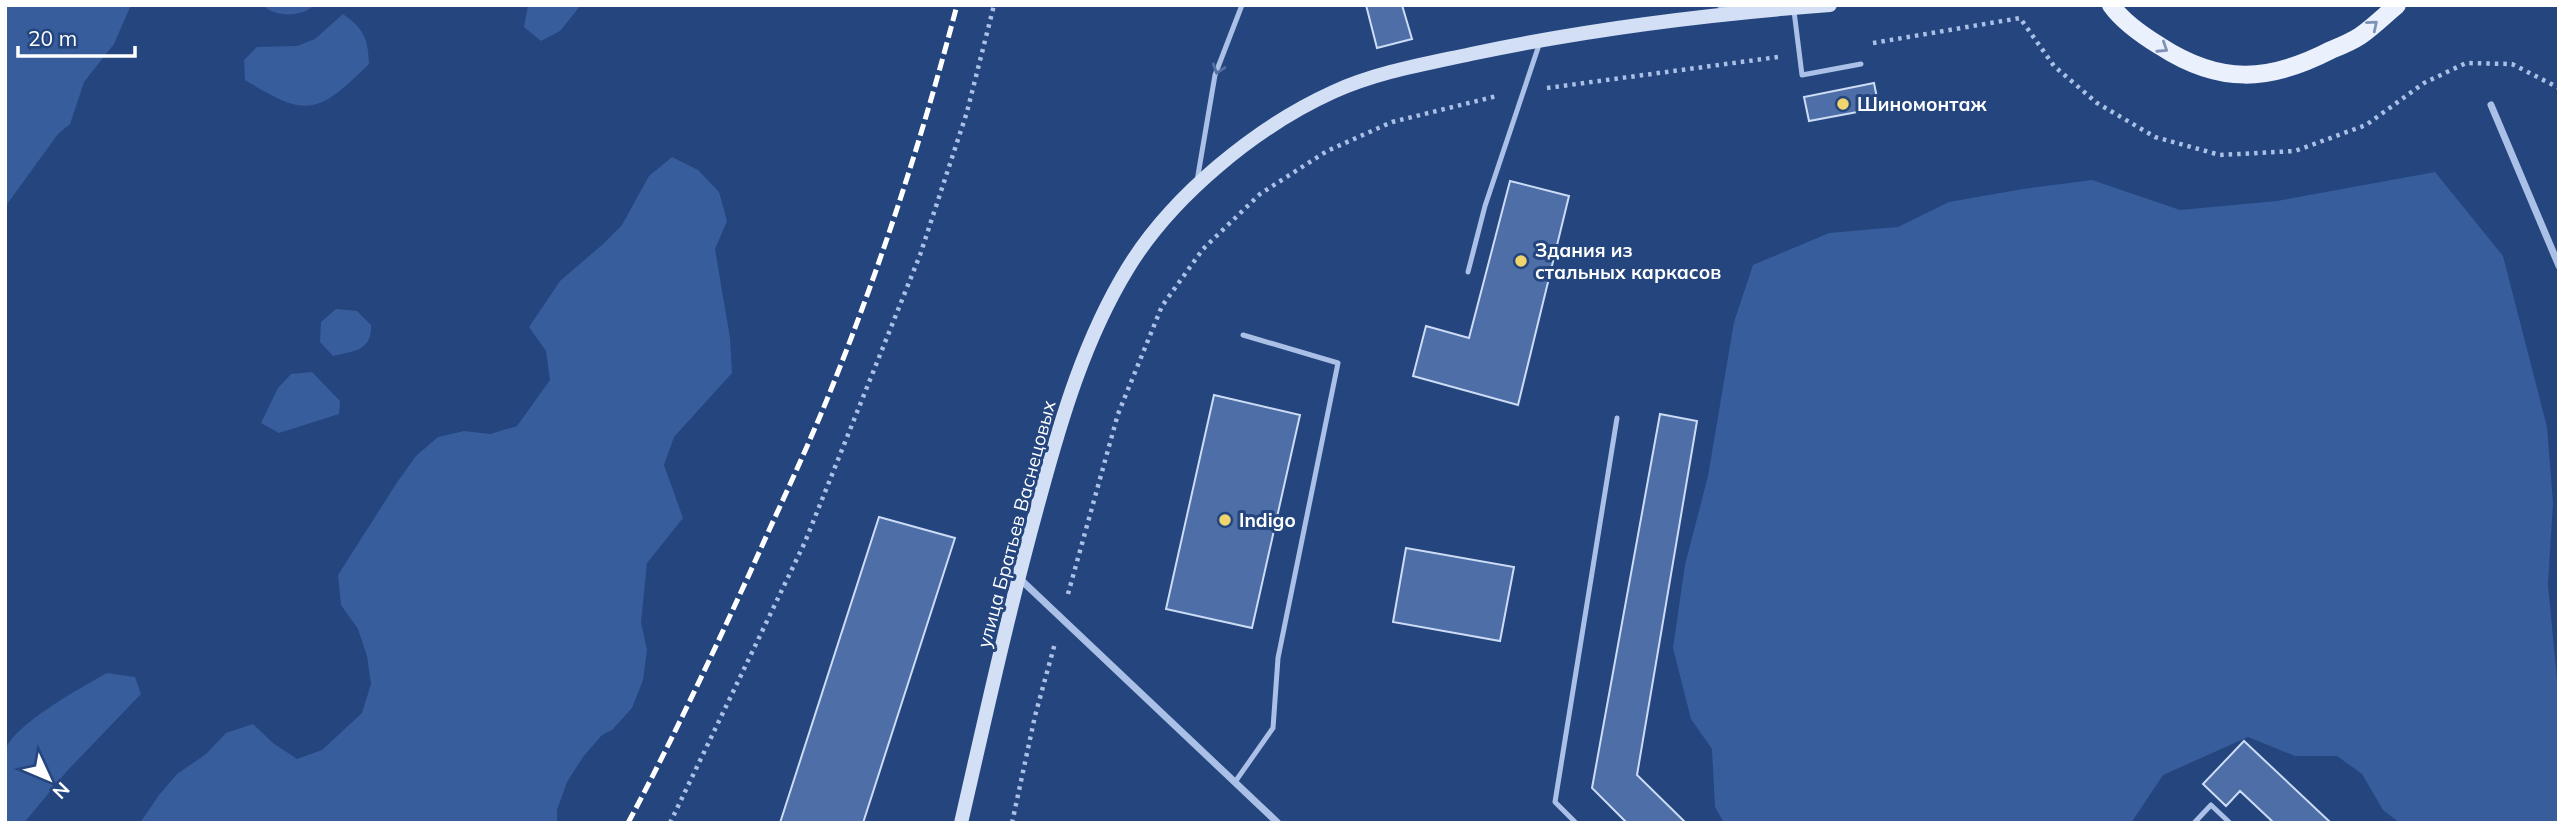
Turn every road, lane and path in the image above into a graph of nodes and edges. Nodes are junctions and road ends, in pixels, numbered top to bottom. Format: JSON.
{"nodes":[{"id":1,"x":994,"y":5,"type":"edge"},
{"id":2,"x":1242,"y":5,"type":"edge"},
{"id":3,"x":1718,"y":5,"type":"edge"},
{"id":4,"x":1830,"y":5,"type":"edge"},
{"id":5,"x":2110,"y":5,"type":"edge"},
{"id":6,"x":2397,"y":5,"type":"edge"},
{"id":7,"x":1793,"y":8,"type":"junction"},
{"id":8,"x":1739,"y":12,"type":"junction"},
{"id":9,"x":1541,"y":40,"type":"junction"},
{"id":10,"x":1871,"y":44,"type":"dead end"},
{"id":11,"x":1799,"y":54,"type":"junction"},
{"id":12,"x":1861,"y":64,"type":"dead end"},
{"id":13,"x":2559,"y":88,"type":"edge"},
{"id":14,"x":1523,"y":91,"type":"junction"},
{"id":15,"x":2491,"y":105,"type":"dead end"},
{"id":16,"x":1196,"y":187,"type":"junction"},
{"id":17,"x":2559,"y":266,"type":"edge"},
{"id":18,"x":1468,"y":272,"type":"dead end"},
{"id":19,"x":1243,"y":335,"type":"dead end"},
{"id":20,"x":1617,"y":418,"type":"dead end"},
{"id":21,"x":1017,"y":577,"type":"junction"},
{"id":22,"x":1061,"y":619,"type":"junction"},
{"id":23,"x":1235,"y":782,"type":"junction"},
{"id":24,"x":670,"y":823,"type":"edge"},
{"id":25,"x":961,"y":823,"type":"edge"},
{"id":26,"x":1012,"y":823,"type":"edge"},
{"id":27,"x":1278,"y":823,"type":"edge"},
{"id":28,"x":1576,"y":823,"type":"edge"},
{"id":29,"x":2194,"y":823,"type":"edge"},
{"id":30,"x":2230,"y":823,"type":"edge"}],
"edges":[{"from":1,"to":24,"type":"path"},
{"from":2,"to":16,"type":"lane","one_way":true},
{"from":3,"to":8,"type":"lane"},
{"from":4,"to":7,"type":"main road","name":"улица Братьев Васнецовых"},
{"from":5,"to":6,"type":"main road","one_way":true},
{"from":7,"to":8,"type":"main road","name":"улица Братьев Васнецовых"},
{"from":7,"to":11,"type":"lane"},
{"from":8,"to":9,"type":"main road","name":"улица Братьев Васнецовых"},
{"from":9,"to":14,"type":"lane"},
{"from":9,"to":16,"type":"main road","name":"улица Братьев Васнецовых"},
{"from":10,"to":13,"type":"path"},
{"from":11,"to":12,"type":"lane"},
{"from":11,"to":14,"type":"path"},
{"from":14,"to":18,"type":"lane"},
{"from":14,"to":22,"type":"path"},
{"from":15,"to":17,"type":"street"},
{"from":16,"to":21,"type":"main road","name":"улица Братьев Васнецовых"},
{"from":19,"to":23,"type":"lane"},
{"from":20,"to":28,"type":"lane"},
{"from":21,"to":22,"type":"street"},
{"from":21,"to":25,"type":"main road","name":"улица Братьев Васнецовых"},
{"from":22,"to":23,"type":"street"},
{"from":22,"to":26,"type":"path"},
{"from":23,"to":27,"type":"street"},
{"from":29,"to":30,"type":"lane"}]}
